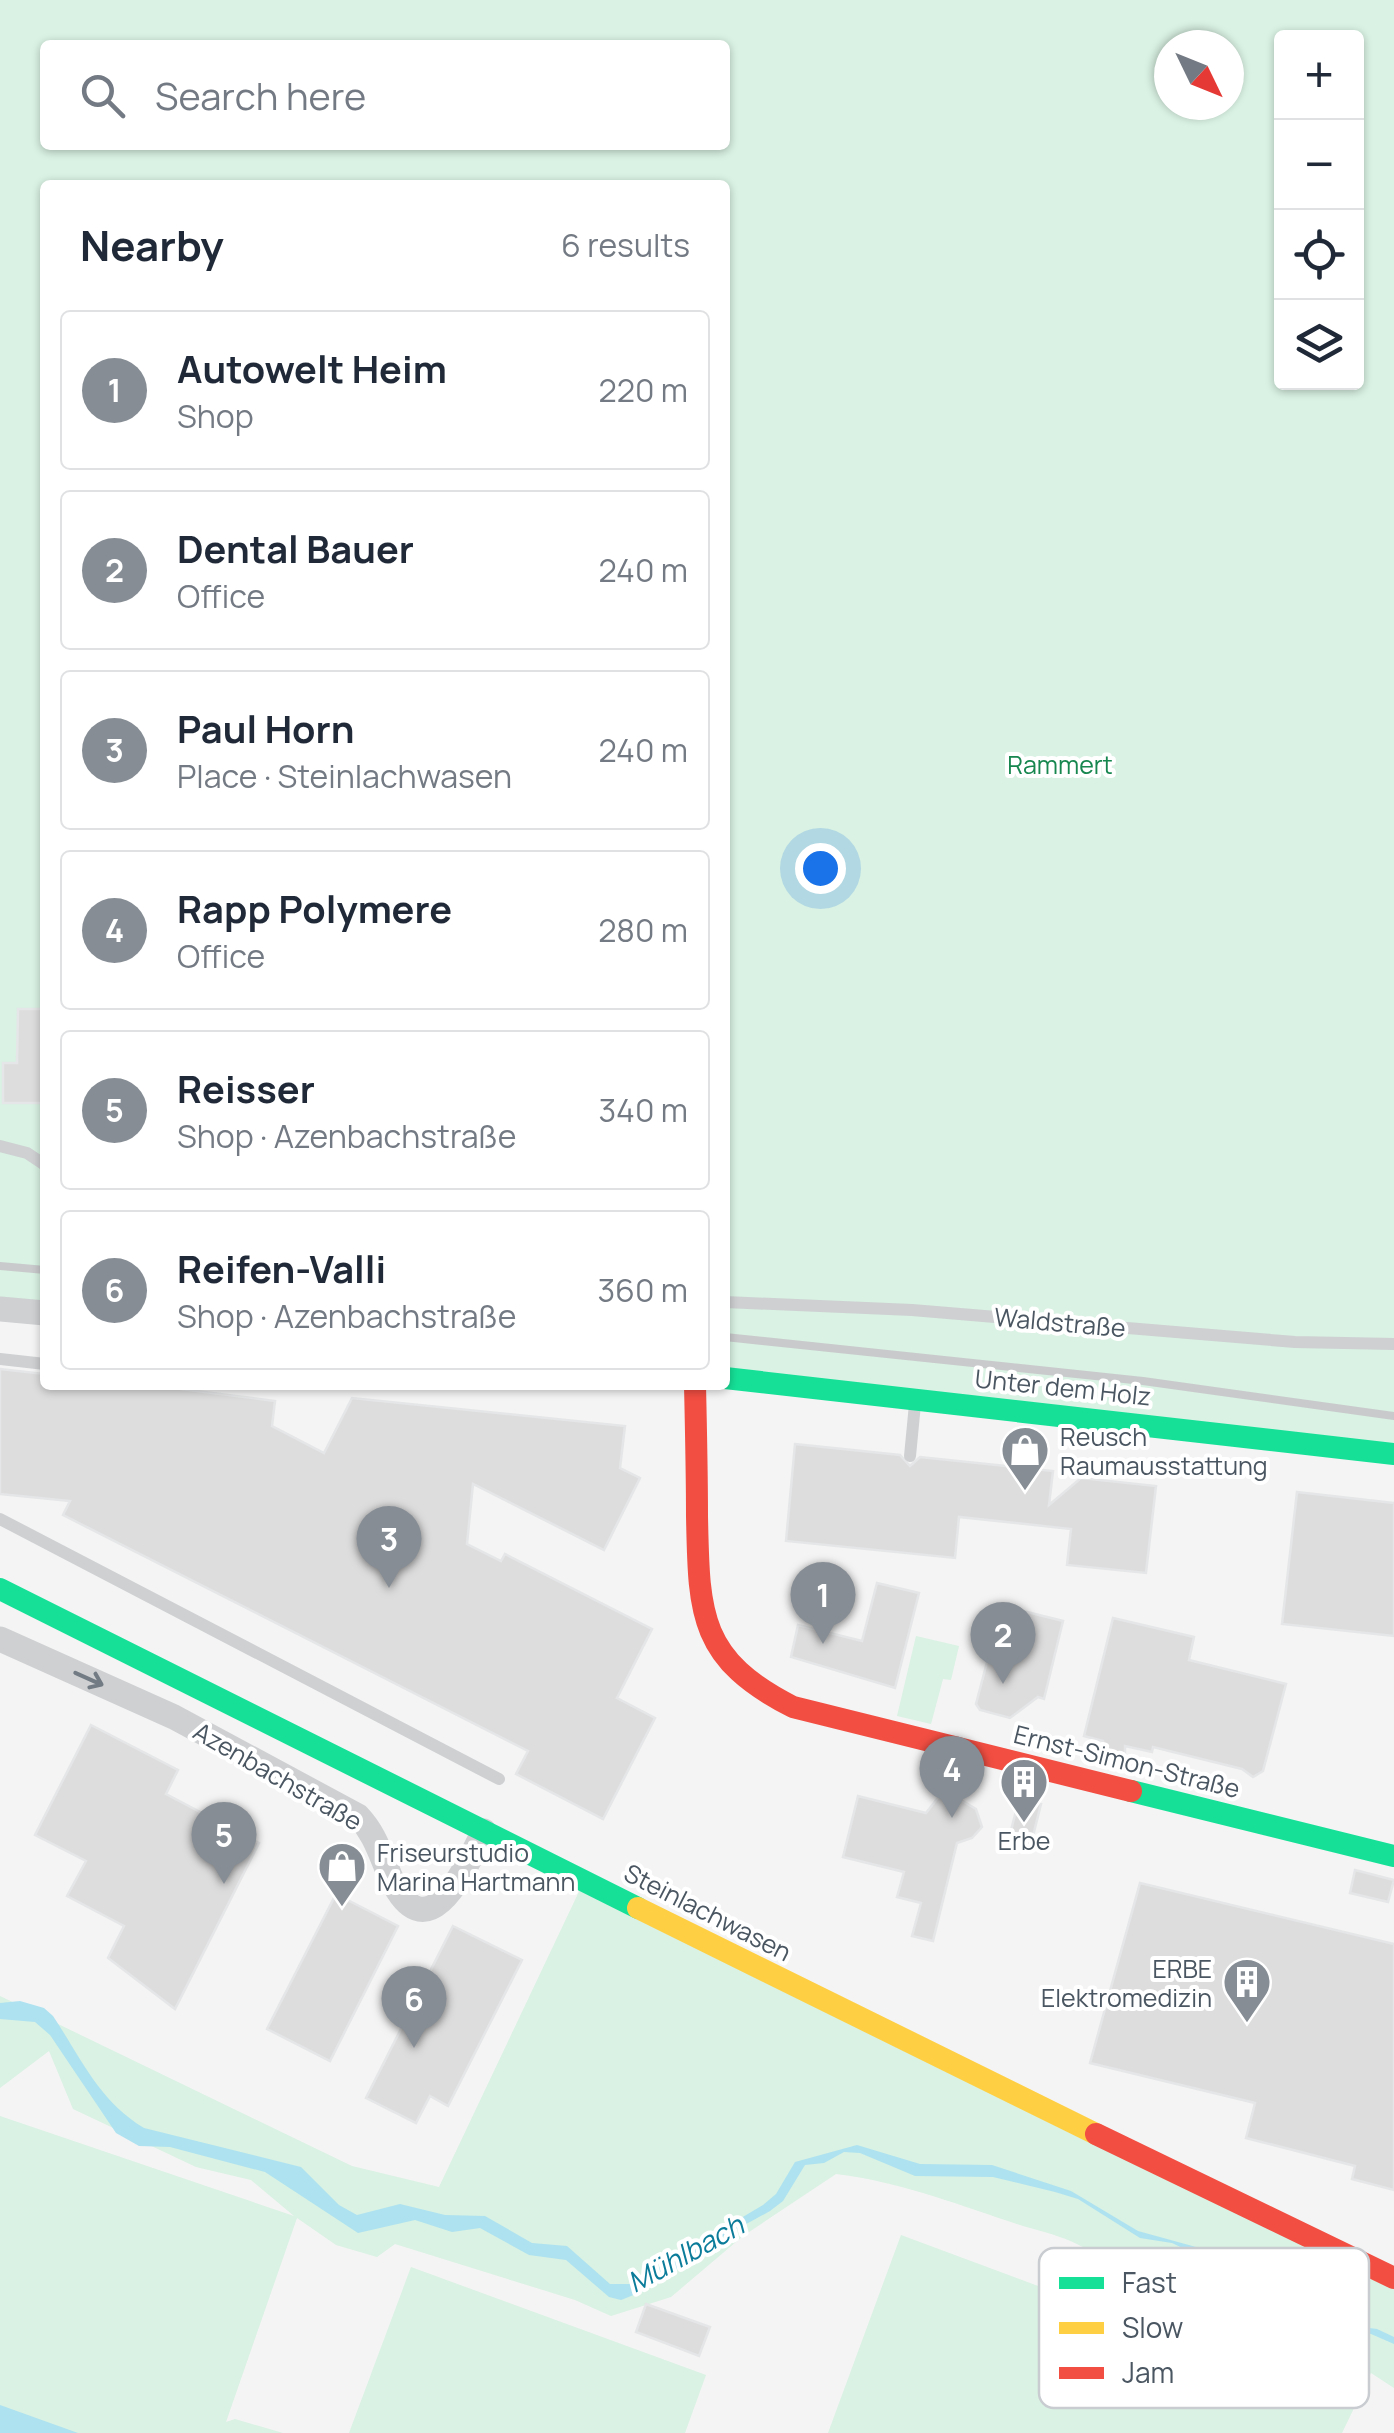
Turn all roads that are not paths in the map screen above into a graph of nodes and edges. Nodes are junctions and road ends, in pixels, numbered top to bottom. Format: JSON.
{"nodes":[{"id":1,"x":0,"y":1146,"type":"edge"},
{"id":2,"x":40,"y":1162,"type":"edge"},
{"id":3,"x":730,"y":1302,"type":"edge"},
{"id":4,"x":0,"y":1309,"type":"edge"},
{"id":5,"x":40,"y":1313,"type":"edge"},
{"id":6,"x":1394,"y":1344,"type":"edge"},
{"id":7,"x":0,"y":1359,"type":"edge"},
{"id":8,"x":40,"y":1363,"type":"edge"},
{"id":9,"x":730,"y":1379,"type":"edge"},
{"id":10,"x":695,"y":1390,"type":"edge"},
{"id":11,"x":915,"y":1399,"type":"junction"},
{"id":12,"x":1394,"y":1454,"type":"edge"},
{"id":13,"x":910,"y":1456,"type":"dead end"},
{"id":14,"x":0,"y":1519,"type":"edge"},
{"id":15,"x":0,"y":1589,"type":"edge"},
{"id":16,"x":0,"y":1638,"type":"edge"},
{"id":17,"x":499,"y":1779,"type":"dead end"},
{"id":18,"x":484,"y":1831,"type":"junction"},
{"id":19,"x":1394,"y":1856,"type":"edge"},
{"id":20,"x":1330,"y":2248,"type":"edge"},
{"id":21,"x":1369,"y":2266,"type":"edge"},
{"id":22,"x":1394,"y":2278,"type":"edge"}],
"edges":[{"from":1,"to":2,"type":"lane"},
{"from":3,"to":6,"type":"lane","name":"Waldstraße"},
{"from":4,"to":5,"type":"street"},
{"from":7,"to":8,"type":"lane"},
{"from":9,"to":11,"type":"street","name":"Unter dem Holz"},
{"from":10,"to":19,"type":"street","name":"Ernst-Simon-Straße"},
{"from":11,"to":12,"type":"street","name":"Unter dem Holz"},
{"from":11,"to":13,"type":"lane"},
{"from":14,"to":17,"type":"lane"},
{"from":15,"to":18,"type":"street","name":"Steinlachwasen"},
{"from":16,"to":18,"type":"street","name":"Azenbachstraße","one_way":true},
{"from":18,"to":20,"type":"street","name":"Steinlachwasen"},
{"from":21,"to":22,"type":"street","name":"Steinlachwasen"}]}
